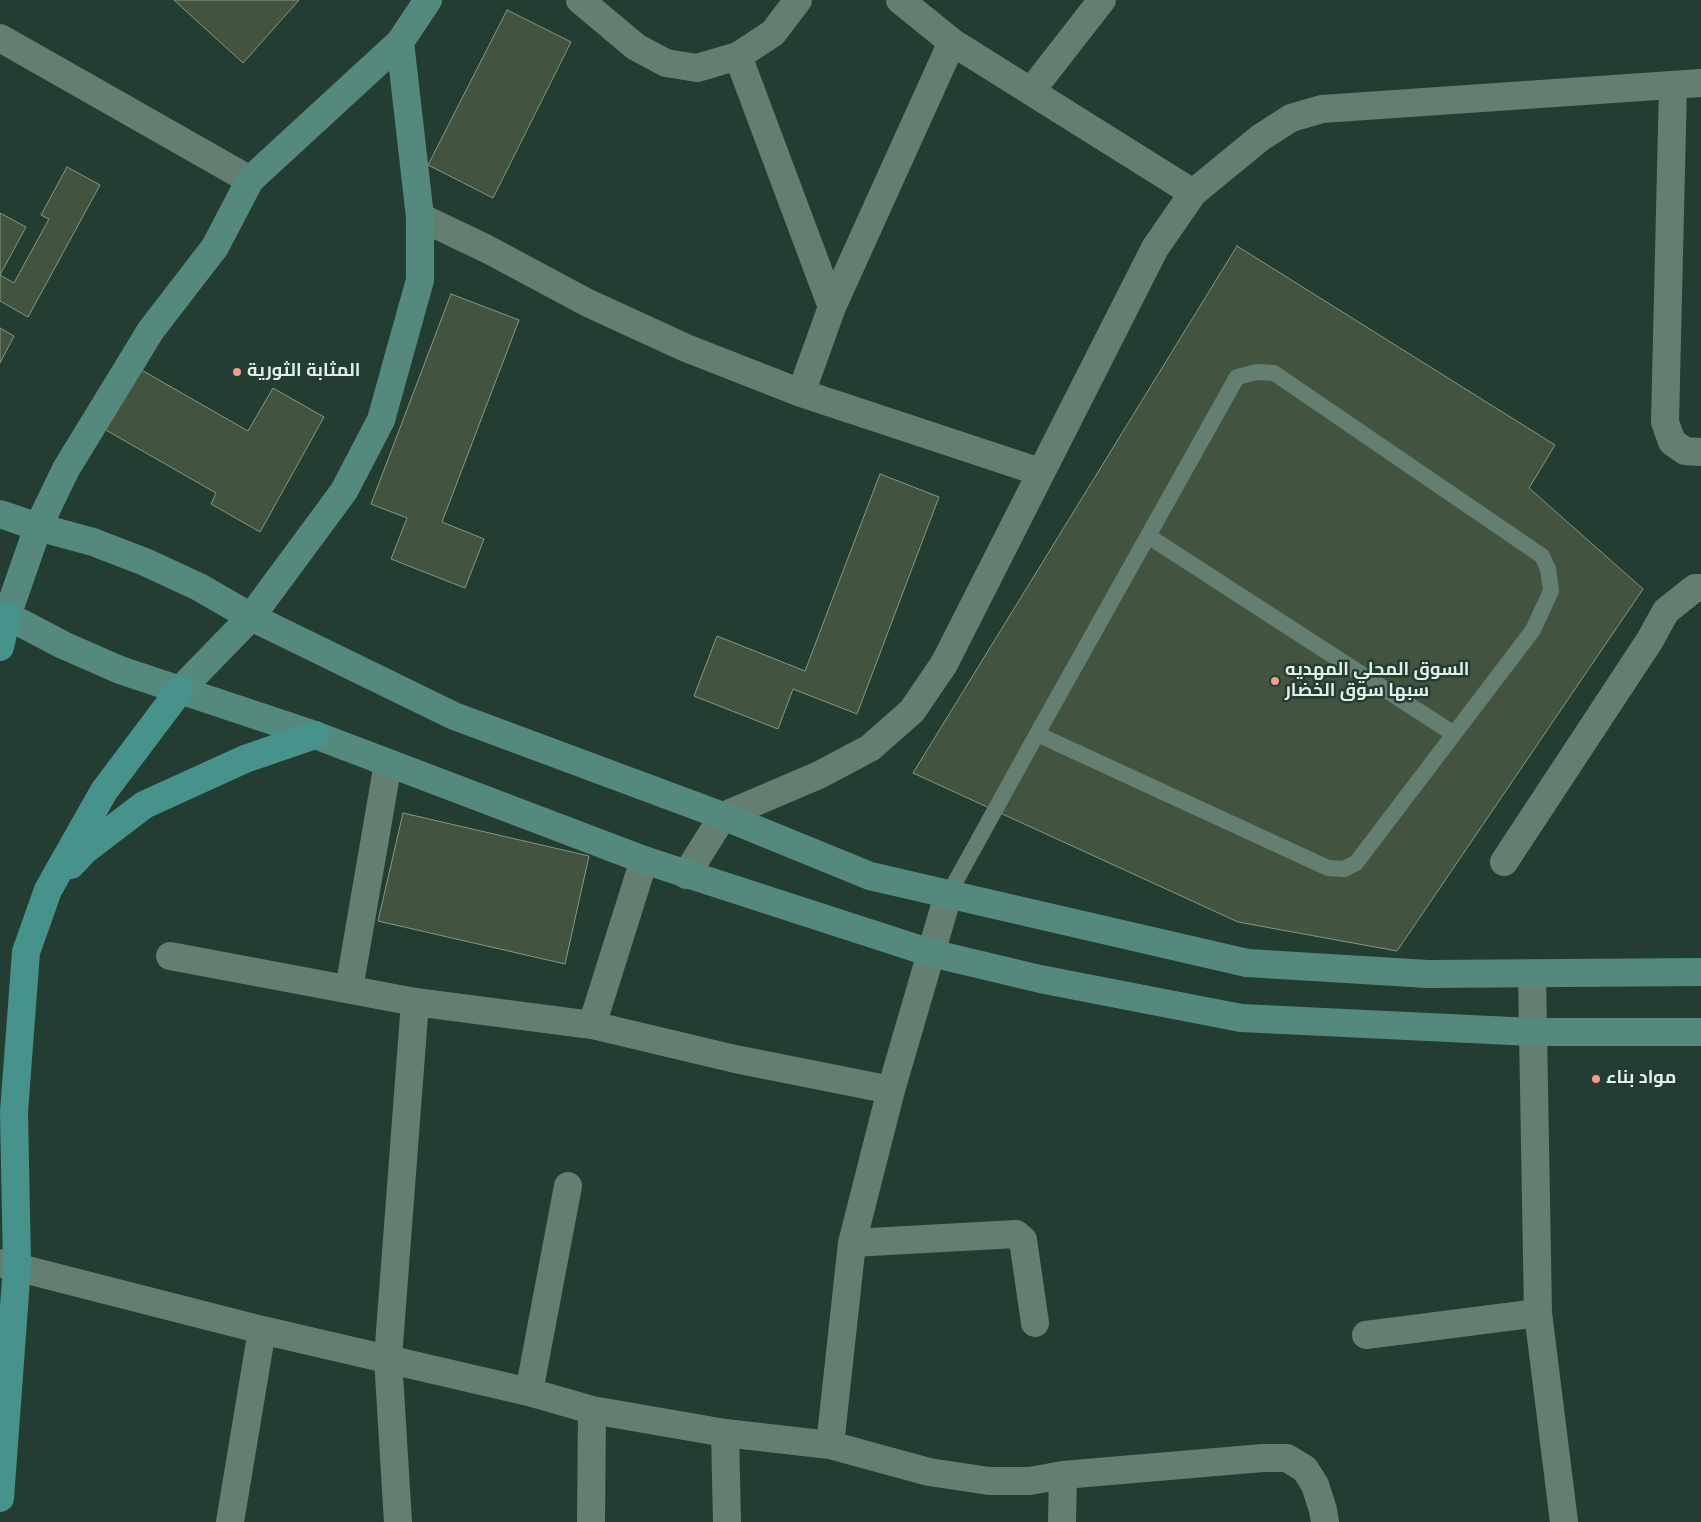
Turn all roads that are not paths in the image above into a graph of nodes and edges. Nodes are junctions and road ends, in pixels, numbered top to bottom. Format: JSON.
{"nodes":[{"id":1,"x":428,"y":0,"type":"edge"},
{"id":2,"x":580,"y":0,"type":"edge"},
{"id":3,"x":798,"y":0,"type":"edge"},
{"id":4,"x":900,"y":0,"type":"edge"},
{"id":5,"x":1102,"y":0,"type":"edge"},
{"id":6,"x":0,"y":38,"type":"edge"},
{"id":7,"x":400,"y":42,"type":"junction"},
{"id":8,"x":952,"y":42,"type":"junction"},
{"id":9,"x":738,"y":56,"type":"junction"},
{"id":10,"x":1701,"y":83,"type":"edge"},
{"id":11,"x":1673,"y":86,"type":"junction"},
{"id":12,"x":1031,"y":92,"type":"junction"},
{"id":13,"x":250,"y":180,"type":"junction"},
{"id":14,"x":1193,"y":193,"type":"junction"},
{"id":15,"x":420,"y":217,"type":"junction"},
{"id":16,"x":832,"y":307,"type":"junction"},
{"id":17,"x":801,"y":394,"type":"junction"},
{"id":18,"x":1701,"y":452,"type":"edge"},
{"id":19,"x":1040,"y":472,"type":"junction"},
{"id":20,"x":0,"y":514,"type":"edge"},
{"id":21,"x":38,"y":528,"type":"junction"},
{"id":22,"x":1148,"y":536,"type":"junction"},
{"id":23,"x":1701,"y":588,"type":"edge"},
{"id":24,"x":4,"y":614,"type":"edge"},
{"id":25,"x":251,"y":617,"type":"junction"},
{"id":26,"x":0,"y":648,"type":"edge"},
{"id":27,"x":180,"y":690,"type":"junction"},
{"id":28,"x":1037,"y":734,"type":"junction"},
{"id":29,"x":1454,"y":734,"type":"junction"},
{"id":30,"x":315,"y":735,"type":"junction"},
{"id":31,"x":388,"y":763,"type":"junction"},
{"id":32,"x":723,"y":816,"type":"junction"},
{"id":33,"x":644,"y":860,"type":"junction"},
{"id":34,"x":1504,"y":862,"type":"dead end"},
{"id":35,"x":686,"y":875,"type":"junction"},
{"id":36,"x":48,"y":890,"type":"junction"},
{"id":37,"x":948,"y":895,"type":"junction"},
{"id":38,"x":931,"y":953,"type":"junction"},
{"id":39,"x":170,"y":956,"type":"dead end"},
{"id":40,"x":1701,"y":972,"type":"edge"},
{"id":41,"x":1532,"y":974,"type":"junction"},
{"id":42,"x":349,"y":989,"type":"junction"},
{"id":43,"x":415,"y":1002,"type":"junction"},
{"id":44,"x":592,"y":1025,"type":"junction"},
{"id":45,"x":1532,"y":1032,"type":"junction"},
{"id":46,"x":1701,"y":1032,"type":"edge"},
{"id":47,"x":891,"y":1090,"type":"junction"},
{"id":48,"x":568,"y":1186,"type":"dead end"},
{"id":49,"x":852,"y":1243,"type":"junction"},
{"id":50,"x":8,"y":1264,"type":"edge"},
{"id":51,"x":1538,"y":1313,"type":"junction"},
{"id":52,"x":1036,"y":1323,"type":"dead end"},
{"id":53,"x":262,"y":1330,"type":"junction"},
{"id":54,"x":1366,"y":1335,"type":"dead end"},
{"id":55,"x":388,"y":1358,"type":"junction"},
{"id":56,"x":529,"y":1392,"type":"junction"},
{"id":57,"x":592,"y":1410,"type":"junction"},
{"id":58,"x":725,"y":1433,"type":"junction"},
{"id":59,"x":830,"y":1445,"type":"junction"},
{"id":60,"x":1063,"y":1475,"type":"junction"},
{"id":61,"x":0,"y":1498,"type":"edge"},
{"id":62,"x":230,"y":1522,"type":"edge"},
{"id":63,"x":398,"y":1522,"type":"edge"},
{"id":64,"x":592,"y":1522,"type":"edge"},
{"id":65,"x":727,"y":1522,"type":"edge"},
{"id":66,"x":1062,"y":1522,"type":"edge"},
{"id":67,"x":1325,"y":1522,"type":"edge"},
{"id":68,"x":1564,"y":1522,"type":"edge"}],
"edges":[{"from":1,"to":7,"type":"main road"},
{"from":2,"to":9,"type":"street"},
{"from":3,"to":9,"type":"street"},
{"from":4,"to":8,"type":"street"},
{"from":5,"to":12,"type":"street"},
{"from":6,"to":13,"type":"street"},
{"from":7,"to":13,"type":"main road"},
{"from":7,"to":15,"type":"main road"},
{"from":8,"to":12,"type":"street"},
{"from":8,"to":16,"type":"street"},
{"from":9,"to":16,"type":"street"},
{"from":10,"to":11,"type":"street"},
{"from":11,"to":14,"type":"street"},
{"from":11,"to":18,"type":"street"},
{"from":12,"to":14,"type":"street"},
{"from":13,"to":21,"type":"main road"},
{"from":14,"to":19,"type":"street"},
{"from":15,"to":17,"type":"street"},
{"from":15,"to":25,"type":"main road"},
{"from":16,"to":17,"type":"street"},
{"from":17,"to":19,"type":"street"},
{"from":19,"to":32,"type":"street"},
{"from":20,"to":21,"type":"main road"},
{"from":21,"to":24,"type":"main road"},
{"from":21,"to":25,"type":"main road"},
{"from":22,"to":28,"type":"lane"},
{"from":22,"to":29,"type":"lane"},
{"from":22,"to":29,"type":"lane"},
{"from":23,"to":34,"type":"street"},
{"from":24,"to":26,"type":"main road"},
{"from":24,"to":27,"type":"main road"},
{"from":25,"to":27,"type":"main road"},
{"from":25,"to":32,"type":"main road"},
{"from":27,"to":30,"type":"main road"},
{"from":27,"to":36,"type":"main road"},
{"from":28,"to":29,"type":"lane"},
{"from":28,"to":37,"type":"lane"},
{"from":30,"to":31,"type":"main road"},
{"from":30,"to":36,"type":"main road"},
{"from":31,"to":33,"type":"main road"},
{"from":31,"to":42,"type":"street"},
{"from":32,"to":35,"type":"street"},
{"from":32,"to":37,"type":"main road"},
{"from":33,"to":35,"type":"main road"},
{"from":33,"to":44,"type":"street"},
{"from":35,"to":38,"type":"main road"},
{"from":36,"to":50,"type":"main road"},
{"from":37,"to":38,"type":"street"},
{"from":37,"to":41,"type":"main road"},
{"from":38,"to":45,"type":"main road"},
{"from":38,"to":47,"type":"street"},
{"from":39,"to":42,"type":"street"},
{"from":40,"to":41,"type":"main road"},
{"from":41,"to":45,"type":"street"},
{"from":42,"to":43,"type":"street"},
{"from":43,"to":44,"type":"street"},
{"from":43,"to":55,"type":"street"},
{"from":44,"to":47,"type":"street"},
{"from":45,"to":46,"type":"main road"},
{"from":45,"to":51,"type":"street"},
{"from":47,"to":49,"type":"street"},
{"from":48,"to":56,"type":"street"},
{"from":49,"to":52,"type":"street"},
{"from":49,"to":59,"type":"street"},
{"from":50,"to":53,"type":"street"},
{"from":50,"to":61,"type":"main road"},
{"from":51,"to":54,"type":"street"},
{"from":51,"to":68,"type":"street"},
{"from":53,"to":55,"type":"street"},
{"from":53,"to":62,"type":"street"},
{"from":55,"to":56,"type":"street"},
{"from":55,"to":63,"type":"street"},
{"from":56,"to":57,"type":"street"},
{"from":57,"to":58,"type":"street"},
{"from":57,"to":64,"type":"street"},
{"from":58,"to":59,"type":"street"},
{"from":58,"to":65,"type":"street"},
{"from":59,"to":60,"type":"street"},
{"from":60,"to":66,"type":"street"},
{"from":60,"to":67,"type":"street"}]}
